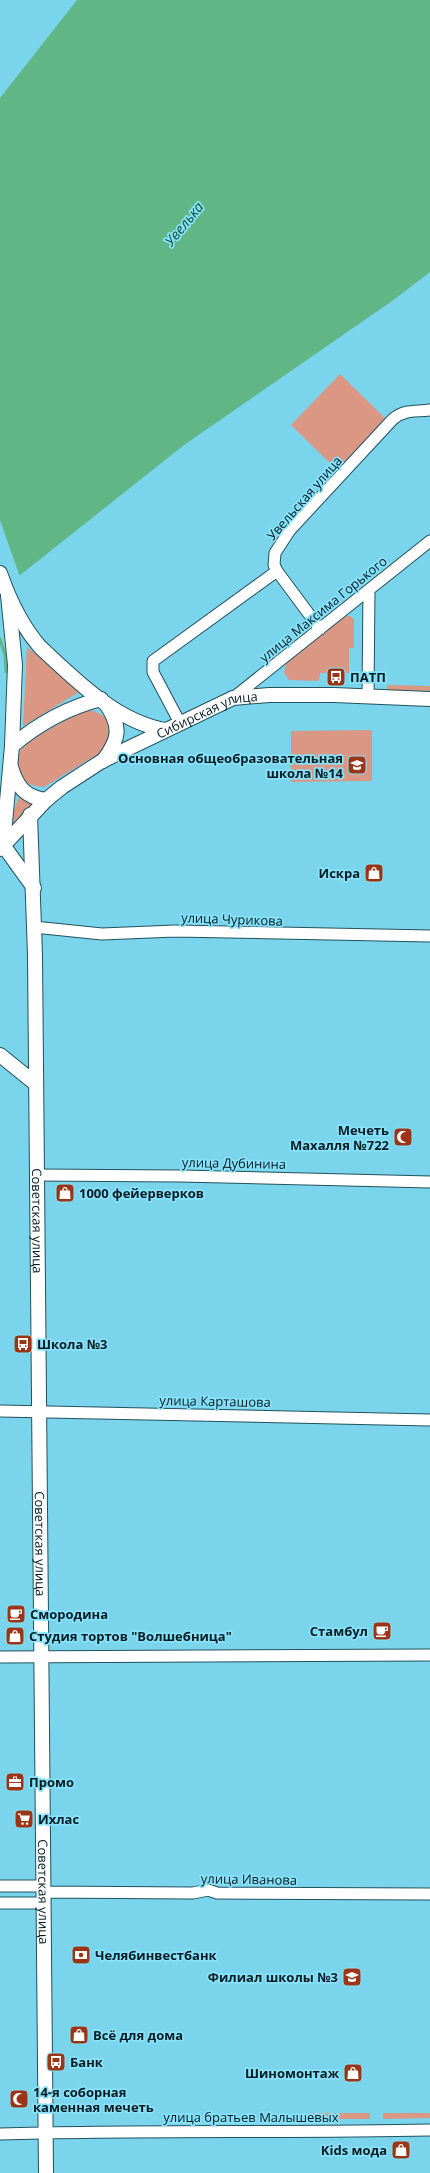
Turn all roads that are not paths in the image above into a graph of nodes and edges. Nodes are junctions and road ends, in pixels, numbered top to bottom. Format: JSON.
{"nodes":[{"id":1,"x":430,"y":410,"type":"edge"},
{"id":2,"x":430,"y":541,"type":"edge"},
{"id":3,"x":277,"y":571,"type":"junction"},
{"id":4,"x":0,"y":573,"type":"edge"},
{"id":5,"x":369,"y":590,"type":"junction"},
{"id":6,"x":8,"y":595,"type":"junction"},
{"id":7,"x":320,"y":629,"type":"junction"},
{"id":8,"x":368,"y":696,"type":"junction"},
{"id":9,"x":233,"y":698,"type":"junction"},
{"id":10,"x":430,"y":699,"type":"edge"},
{"id":11,"x":103,"y":701,"type":"junction"},
{"id":12,"x":180,"y":723,"type":"junction"},
{"id":13,"x":165,"y":730,"type":"junction"},
{"id":14,"x":12,"y":746,"type":"junction"},
{"id":15,"x":102,"y":761,"type":"junction"},
{"id":16,"x":10,"y":763,"type":"junction"},
{"id":17,"x":46,"y":800,"type":"junction"},
{"id":18,"x":30,"y":815,"type":"junction"},
{"id":19,"x":2,"y":847,"type":"edge"},
{"id":20,"x":34,"y":888,"type":"junction"},
{"id":21,"x":34,"y":927,"type":"junction"},
{"id":22,"x":430,"y":936,"type":"edge"},
{"id":23,"x":0,"y":1055,"type":"edge"},
{"id":24,"x":36,"y":1084,"type":"junction"},
{"id":25,"x":36,"y":1175,"type":"junction"},
{"id":26,"x":430,"y":1182,"type":"edge"},
{"id":27,"x":0,"y":1411,"type":"edge"},
{"id":28,"x":38,"y":1412,"type":"junction"},
{"id":29,"x":430,"y":1420,"type":"edge"},
{"id":30,"x":430,"y":1655,"type":"edge"},
{"id":31,"x":0,"y":1657,"type":"edge"},
{"id":32,"x":42,"y":1658,"type":"junction"},
{"id":33,"x":0,"y":1886,"type":"edge"},
{"id":34,"x":44,"y":1894,"type":"junction"},
{"id":35,"x":430,"y":1894,"type":"edge"},
{"id":36,"x":0,"y":1903,"type":"edge"},
{"id":37,"x":430,"y":2130,"type":"edge"},
{"id":38,"x":45,"y":2133,"type":"junction"},
{"id":39,"x":0,"y":2134,"type":"edge"},
{"id":40,"x":46,"y":2173,"type":"edge"}],
"edges":[{"from":1,"to":3,"type":"street","name":"Увельская улица"},
{"from":2,"to":5,"type":"street","name":"улица Максима Горького"},
{"from":3,"to":7,"type":"street"},
{"from":3,"to":12,"type":"street"},
{"from":4,"to":6,"type":"street"},
{"from":5,"to":7,"type":"street","name":"улица Максима Горького"},
{"from":5,"to":8,"type":"street"},
{"from":6,"to":11,"type":"street"},
{"from":6,"to":14,"type":"street"},
{"from":7,"to":9,"type":"street","name":"улица Максима Горького"},
{"from":8,"to":9,"type":"street","name":"Сибирская улица"},
{"from":8,"to":10,"type":"street","name":"Сибирская улица"},
{"from":9,"to":12,"type":"street","name":"Сибирская улица"},
{"from":11,"to":13,"type":"street"},
{"from":11,"to":14,"type":"street"},
{"from":11,"to":15,"type":"street"},
{"from":12,"to":13,"type":"street","name":"Сибирская улица"},
{"from":13,"to":15,"type":"street","name":"Сибирская улица"},
{"from":14,"to":16,"type":"street"},
{"from":15,"to":17,"type":"street","name":"Сибирская улица"},
{"from":16,"to":17,"type":"street"},
{"from":16,"to":19,"type":"street"},
{"from":17,"to":18,"type":"street","name":"Сибирская улица"},
{"from":18,"to":19,"type":"street","name":"Сибирская улица"},
{"from":18,"to":20,"type":"street","name":"Советская улица"},
{"from":19,"to":20,"type":"street"},
{"from":20,"to":21,"type":"street","name":"Советская улица"},
{"from":21,"to":22,"type":"street","name":"улица Чурикова"},
{"from":21,"to":24,"type":"street","name":"Советская улица"},
{"from":23,"to":24,"type":"street"},
{"from":24,"to":25,"type":"street","name":"Советская улица"},
{"from":25,"to":26,"type":"street","name":"улица Дубинина"},
{"from":25,"to":28,"type":"street","name":"Советская улица"},
{"from":27,"to":28,"type":"street","name":"улица Карташова"},
{"from":28,"to":29,"type":"street","name":"улица Карташова"},
{"from":28,"to":32,"type":"street","name":"Советская улица"},
{"from":30,"to":32,"type":"street"},
{"from":31,"to":32,"type":"street"},
{"from":32,"to":34,"type":"street","name":"Советская улица"},
{"from":33,"to":34,"type":"street","name":"улица Иванова"},
{"from":34,"to":35,"type":"street","name":"улица Иванова"},
{"from":34,"to":36,"type":"street","name":"улица Иванова"},
{"from":34,"to":38,"type":"street","name":"Советская улица"},
{"from":37,"to":38,"type":"street","name":"улица братьев Малышевых"},
{"from":38,"to":39,"type":"street","name":"улица братьев Малышевых"},
{"from":38,"to":40,"type":"street","name":"Советская улица"}]}
